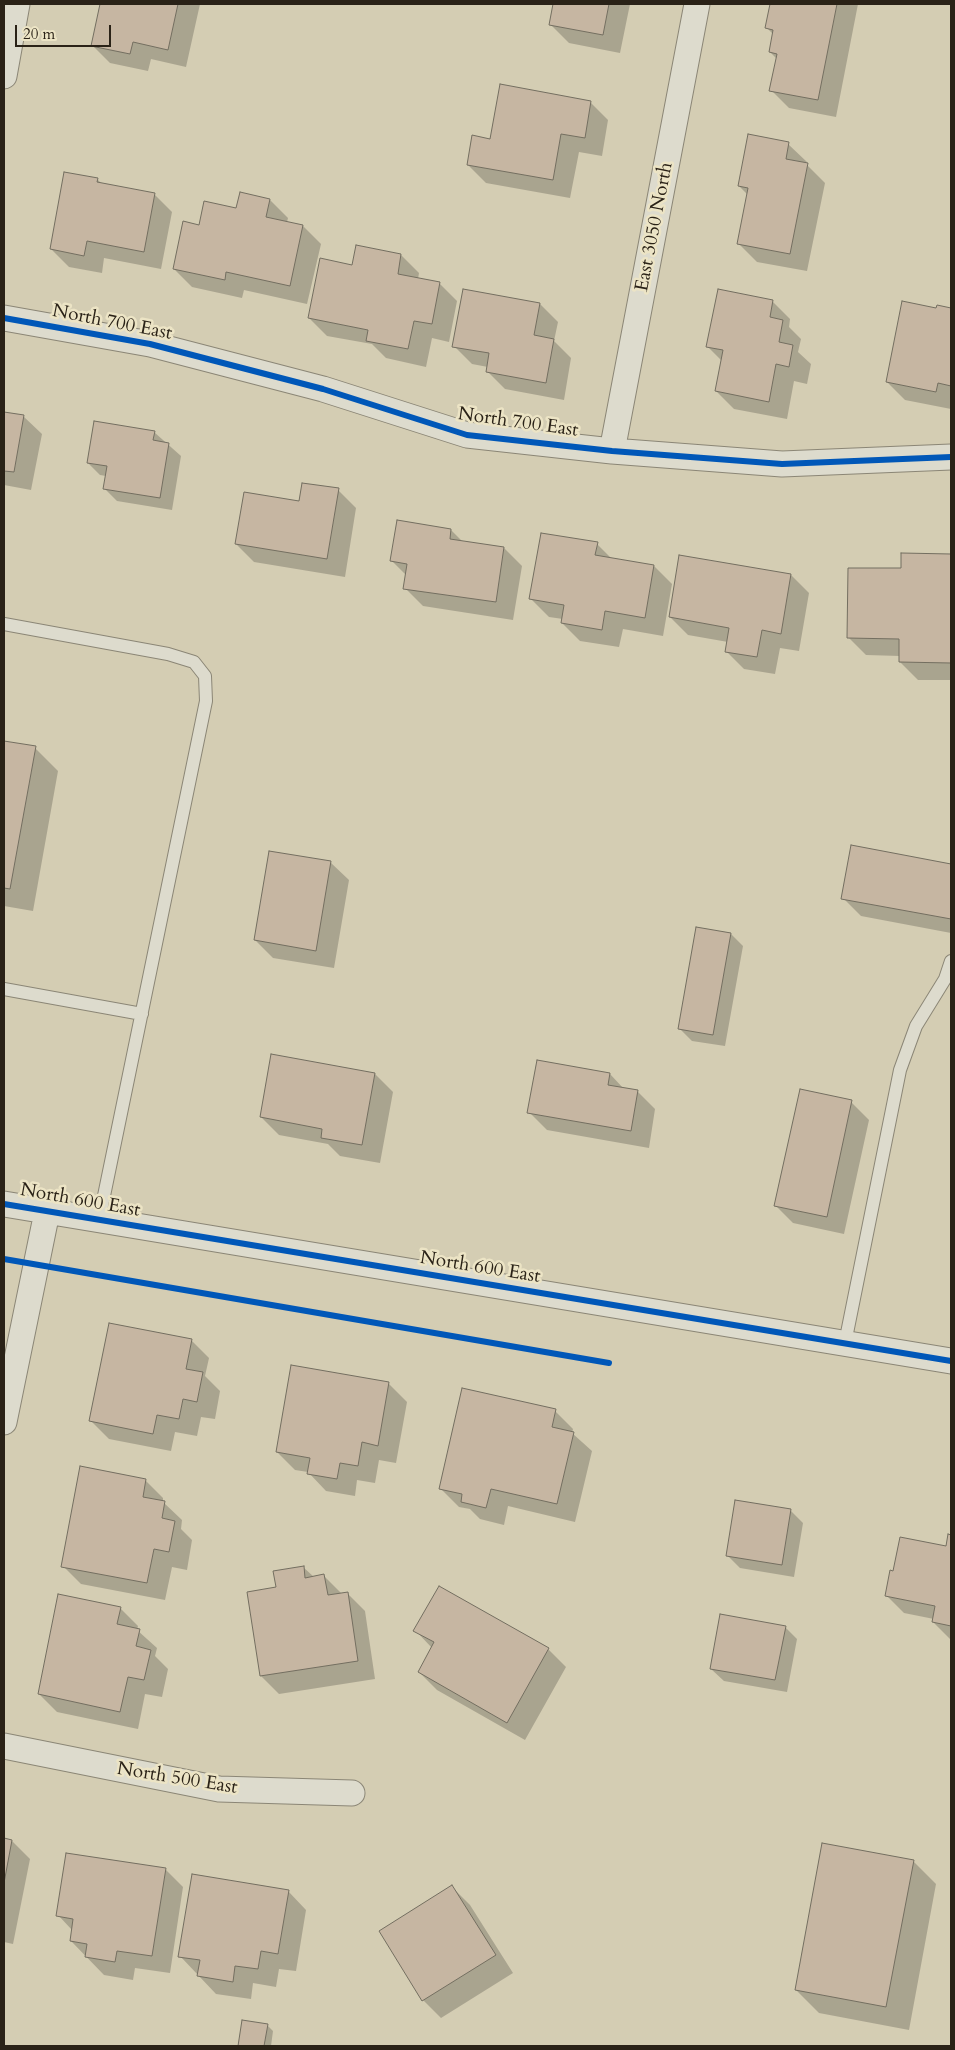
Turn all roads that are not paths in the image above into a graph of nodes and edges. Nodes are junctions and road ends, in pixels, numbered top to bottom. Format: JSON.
{"nodes":[{"id":1,"x":17,"y":4,"type":"edge"},
{"id":2,"x":697,"y":4,"type":"edge"},
{"id":3,"x":4,"y":76,"type":"edge"},
{"id":4,"x":4,"y":318,"type":"edge"},
{"id":5,"x":612,"y":451,"type":"junction"},
{"id":6,"x":951,"y":457,"type":"edge"},
{"id":7,"x":4,"y":624,"type":"edge"},
{"id":8,"x":951,"y":961,"type":"edge"},
{"id":9,"x":4,"y":989,"type":"edge"},
{"id":10,"x":142,"y":1014,"type":"junction"},
{"id":11,"x":4,"y":1204,"type":"edge"},
{"id":12,"x":47,"y":1212,"type":"junction"},
{"id":13,"x":99,"y":1220,"type":"junction"},
{"id":14,"x":845,"y":1343,"type":"junction"},
{"id":15,"x":951,"y":1360,"type":"edge"},
{"id":16,"x":4,"y":1422,"type":"edge"},
{"id":17,"x":4,"y":1746,"type":"edge"},
{"id":18,"x":352,"y":1793,"type":"dead end"}],
"edges":[{"from":1,"to":3,"type":"street"},
{"from":2,"to":5,"type":"street","name":"East 3050 North"},
{"from":4,"to":5,"type":"street","name":"North 700 East"},
{"from":5,"to":6,"type":"street","name":"North 700 East"},
{"from":7,"to":10,"type":"lane"},
{"from":8,"to":14,"type":"lane"},
{"from":9,"to":10,"type":"lane"},
{"from":10,"to":13,"type":"lane"},
{"from":11,"to":12,"type":"street","name":"North 600 East"},
{"from":12,"to":13,"type":"street","name":"North 600 East"},
{"from":12,"to":16,"type":"street"},
{"from":13,"to":14,"type":"street","name":"North 600 East"},
{"from":14,"to":15,"type":"street","name":"North 600 East"},
{"from":17,"to":18,"type":"street","name":"North 500 East"}]}
